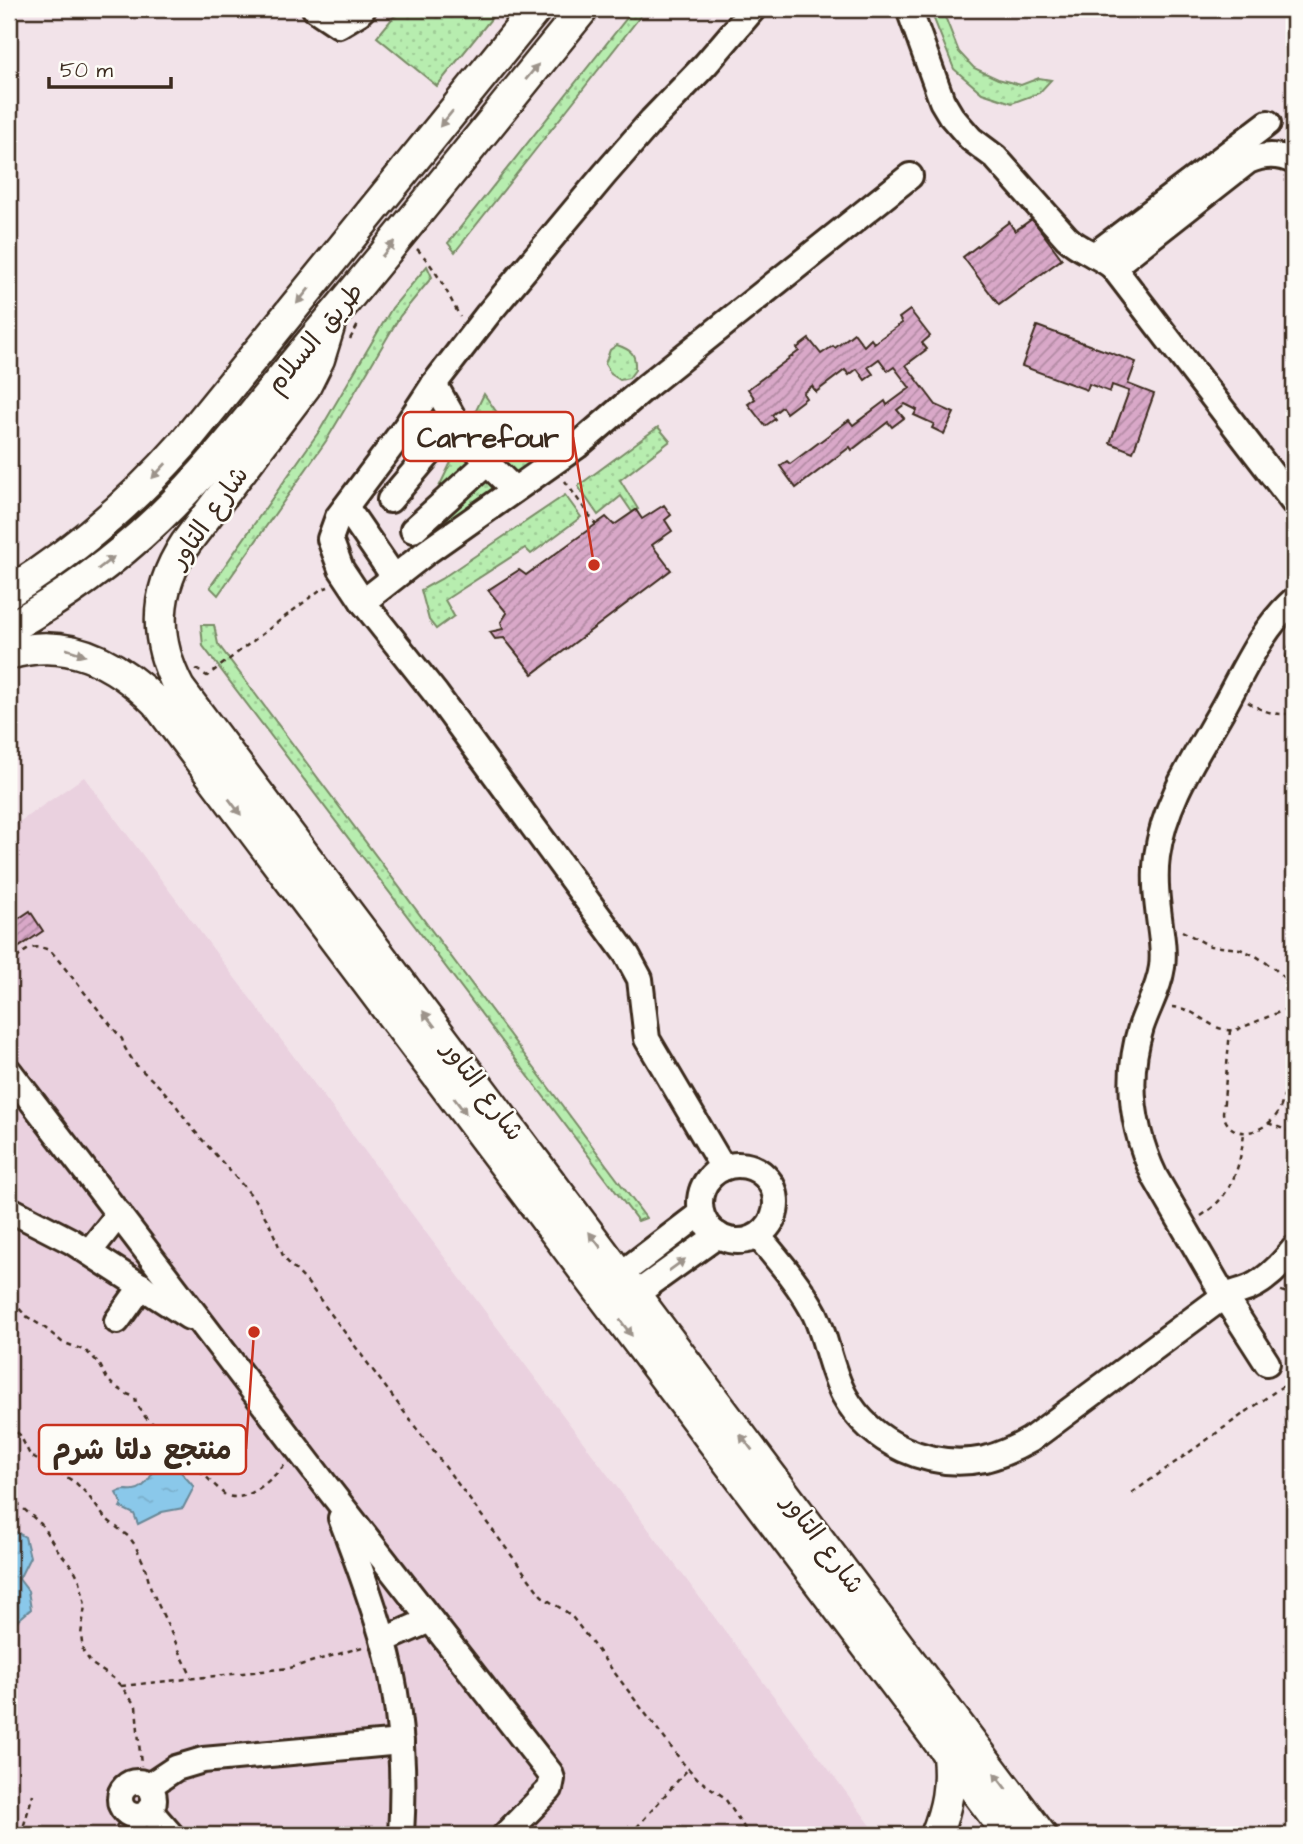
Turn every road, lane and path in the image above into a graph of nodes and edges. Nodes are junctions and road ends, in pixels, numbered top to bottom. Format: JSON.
{"nodes":[{"id":1,"x":315,"y":9,"type":"edge"},
{"id":2,"x":363,"y":9,"type":"edge"},
{"id":3,"x":536,"y":9,"type":"edge"},
{"id":4,"x":583,"y":9,"type":"edge"},
{"id":5,"x":753,"y":9,"type":"edge"},
{"id":6,"x":909,"y":9,"type":"edge"},
{"id":7,"x":1268,"y":123,"type":"dead end"},
{"id":8,"x":1294,"y":161,"type":"edge"},
{"id":9,"x":910,"y":176,"type":"dead end"},
{"id":10,"x":410,"y":242,"type":"dead end"},
{"id":11,"x":1103,"y":261,"type":"junction"},
{"id":12,"x":456,"y":309,"type":"dead end"},
{"id":13,"x":332,"y":317,"type":"junction"},
{"id":14,"x":434,"y":384,"type":"junction"},
{"id":15,"x":454,"y":419,"type":"junction"},
{"id":16,"x":487,"y":463,"type":"junction"},
{"id":17,"x":552,"y":464,"type":"junction"},
{"id":18,"x":371,"y":473,"type":"junction"},
{"id":19,"x":514,"y":489,"type":"junction"},
{"id":20,"x":390,"y":500,"type":"junction"},
{"id":21,"x":1294,"y":503,"type":"edge"},
{"id":22,"x":346,"y":507,"type":"junction"},
{"id":23,"x":596,"y":525,"type":"dead end"},
{"id":24,"x":413,"y":530,"type":"junction"},
{"id":25,"x":428,"y":551,"type":"junction"},
{"id":26,"x":394,"y":577,"type":"junction"},
{"id":27,"x":348,"y":579,"type":"junction"},
{"id":28,"x":9,"y":592,"type":"edge"},
{"id":29,"x":1294,"y":600,"type":"edge"},
{"id":30,"x":363,"y":602,"type":"junction"},
{"id":31,"x":9,"y":628,"type":"edge"},
{"id":32,"x":1294,"y":635,"type":"edge"},
{"id":33,"x":9,"y":654,"type":"edge"},
{"id":34,"x":172,"y":674,"type":"junction"},
{"id":35,"x":1294,"y":693,"type":"edge"},
{"id":36,"x":1240,"y":697,"type":"junction"},
{"id":37,"x":1294,"y":713,"type":"edge"},
{"id":38,"x":196,"y":732,"type":"junction"},
{"id":39,"x":1159,"y":920,"type":"junction"},
{"id":40,"x":9,"y":966,"type":"edge"},
{"id":41,"x":1294,"y":988,"type":"edge"},
{"id":42,"x":1294,"y":1006,"type":"edge"},
{"id":43,"x":1147,"y":1013,"type":"junction"},
{"id":44,"x":1230,"y":1030,"type":"junction"},
{"id":45,"x":9,"y":1071,"type":"edge"},
{"id":46,"x":1294,"y":1074,"type":"edge"},
{"id":47,"x":1267,"y":1123,"type":"junction"},
{"id":48,"x":1244,"y":1133,"type":"junction"},
{"id":49,"x":1294,"y":1133,"type":"edge"},
{"id":50,"x":723,"y":1168,"type":"junction"},
{"id":51,"x":9,"y":1209,"type":"edge"},
{"id":52,"x":701,"y":1213,"type":"junction"},
{"id":53,"x":119,"y":1214,"type":"junction"},
{"id":54,"x":1183,"y":1225,"type":"junction"},
{"id":55,"x":718,"y":1235,"type":"junction"},
{"id":56,"x":758,"y":1236,"type":"junction"},
{"id":57,"x":1294,"y":1250,"type":"edge"},
{"id":58,"x":89,"y":1252,"type":"junction"},
{"id":59,"x":628,"y":1284,"type":"junction"},
{"id":60,"x":142,"y":1286,"type":"junction"},
{"id":61,"x":9,"y":1292,"type":"edge"},
{"id":62,"x":1224,"y":1296,"type":"junction"},
{"id":63,"x":117,"y":1321,"type":"dead end"},
{"id":64,"x":204,"y":1327,"type":"junction"},
{"id":65,"x":1267,"y":1363,"type":"dead end"},
{"id":66,"x":1294,"y":1378,"type":"edge"},
{"id":67,"x":9,"y":1426,"type":"edge"},
{"id":68,"x":300,"y":1451,"type":"junction"},
{"id":69,"x":763,"y":1487,"type":"junction"},
{"id":70,"x":330,"y":1491,"type":"junction"},
{"id":71,"x":1132,"y":1493,"type":"dead end"},
{"id":72,"x":9,"y":1496,"type":"edge"},
{"id":73,"x":430,"y":1620,"type":"junction"},
{"id":74,"x":384,"y":1640,"type":"junction"},
{"id":75,"x":192,"y":1678,"type":"junction"},
{"id":76,"x":121,"y":1686,"type":"junction"},
{"id":77,"x":401,"y":1742,"type":"junction"},
{"id":78,"x":948,"y":1756,"type":"junction"},
{"id":79,"x":688,"y":1769,"type":"junction"},
{"id":80,"x":146,"y":1785,"type":"junction"},
{"id":81,"x":33,"y":1794,"type":"dead end"},
{"id":82,"x":138,"y":1812,"type":"junction"},
{"id":83,"x":21,"y":1835,"type":"edge"},
{"id":84,"x":110,"y":1835,"type":"edge"},
{"id":85,"x":171,"y":1835,"type":"edge"},
{"id":86,"x":401,"y":1835,"type":"edge"},
{"id":87,"x":505,"y":1835,"type":"edge"},
{"id":88,"x":630,"y":1835,"type":"edge"},
{"id":89,"x":749,"y":1835,"type":"edge"},
{"id":90,"x":936,"y":1835,"type":"edge"},
{"id":91,"x":1009,"y":1835,"type":"edge"},
{"id":92,"x":1041,"y":1835,"type":"edge"}],
"edges":[{"from":1,"to":2,"type":"street"},
{"from":3,"to":28,"type":"main road","name":"طريق السلام","one_way":true},
{"from":13,"to":4,"type":"main road","name":"طريق السلام","one_way":true},
{"from":5,"to":14,"type":"street"},
{"from":6,"to":11,"type":"street"},
{"from":7,"to":11,"type":"street"},
{"from":8,"to":11,"type":"street"},
{"from":9,"to":17,"type":"street"},
{"from":10,"to":12,"type":"path"},
{"from":11,"to":21,"type":"street"},
{"from":31,"to":13,"type":"main road","name":"طريق السلام","one_way":true},
{"from":13,"to":34,"type":"main road","name":"شارع التاور"},
{"from":14,"to":15,"type":"street"},
{"from":14,"to":18,"type":"street"},
{"from":15,"to":16,"type":"street"},
{"from":15,"to":20,"type":"street"},
{"from":16,"to":19,"type":"street"},
{"from":16,"to":24,"type":"street"},
{"from":17,"to":19,"type":"street"},
{"from":17,"to":23,"type":"path"},
{"from":18,"to":20,"type":"street"},
{"from":18,"to":22,"type":"street"},
{"from":19,"to":25,"type":"street"},
{"from":20,"to":24,"type":"street"},
{"from":22,"to":26,"type":"street"},
{"from":22,"to":27,"type":"street"},
{"from":24,"to":25,"type":"street"},
{"from":25,"to":26,"type":"street"},
{"from":26,"to":30,"type":"street"},
{"from":27,"to":30,"type":"street"},
{"from":27,"to":34,"type":"path"},
{"from":29,"to":36,"type":"street"},
{"from":30,"to":50,"type":"street"},
{"from":32,"to":35,"type":"path"},
{"from":33,"to":38,"type":"main road","name":"شارع التاور","one_way":true},
{"from":34,"to":38,"type":"main road","name":"شارع التاور"},
{"from":36,"to":37,"type":"path"},
{"from":36,"to":39,"type":"street"},
{"from":59,"to":38,"type":"main road","name":"شارع التاور","one_way":true},
{"from":38,"to":69,"type":"main road","name":"شارع التاور","one_way":true},
{"from":39,"to":41,"type":"path"},
{"from":39,"to":43,"type":"street"},
{"from":40,"to":79,"type":"path"},
{"from":42,"to":44,"type":"path"},
{"from":43,"to":44,"type":"path"},
{"from":43,"to":54,"type":"street"},
{"from":44,"to":48,"type":"path"},
{"from":45,"to":53,"type":"street"},
{"from":46,"to":47,"type":"path"},
{"from":47,"to":48,"type":"path"},
{"from":47,"to":49,"type":"path"},
{"from":48,"to":54,"type":"path"},
{"from":50,"to":52,"type":"street"},
{"from":50,"to":56,"type":"street"},
{"from":51,"to":58,"type":"street"},
{"from":52,"to":55,"type":"street"},
{"from":52,"to":59,"type":"street"},
{"from":53,"to":58,"type":"street"},
{"from":53,"to":64,"type":"street"},
{"from":54,"to":62,"type":"street"},
{"from":55,"to":56,"type":"street"},
{"from":59,"to":55,"type":"street","one_way":true},
{"from":56,"to":62,"type":"street"},
{"from":57,"to":62,"type":"street"},
{"from":58,"to":60,"type":"street"},
{"from":69,"to":59,"type":"main road","name":"شارع التاور","one_way":true},
{"from":60,"to":63,"type":"street"},
{"from":60,"to":64,"type":"street"},
{"from":61,"to":68,"type":"path"},
{"from":62,"to":65,"type":"street"},
{"from":64,"to":68,"type":"street"},
{"from":66,"to":71,"type":"path"},
{"from":67,"to":75,"type":"path"},
{"from":68,"to":70,"type":"street"},
{"from":69,"to":78,"type":"main road","name":"شارع التاور"},
{"from":92,"to":69,"type":"main road","name":"شارع التاور","one_way":true},
{"from":70,"to":73,"type":"street"},
{"from":70,"to":74,"type":"street"},
{"from":72,"to":76,"type":"path"},
{"from":73,"to":74,"type":"street"},
{"from":73,"to":87,"type":"street"},
{"from":74,"to":75,"type":"path"},
{"from":74,"to":77,"type":"street"},
{"from":75,"to":76,"type":"path"},
{"from":76,"to":80,"type":"path"},
{"from":77,"to":80,"type":"street"},
{"from":77,"to":86,"type":"street"},
{"from":78,"to":90,"type":"main road"},
{"from":78,"to":91,"type":"main road","name":"شارع التاور"},
{"from":79,"to":88,"type":"path"},
{"from":79,"to":89,"type":"path"},
{"from":80,"to":82,"type":"street"},
{"from":81,"to":83,"type":"path"},
{"from":82,"to":84,"type":"path"},
{"from":82,"to":85,"type":"street"}]}
